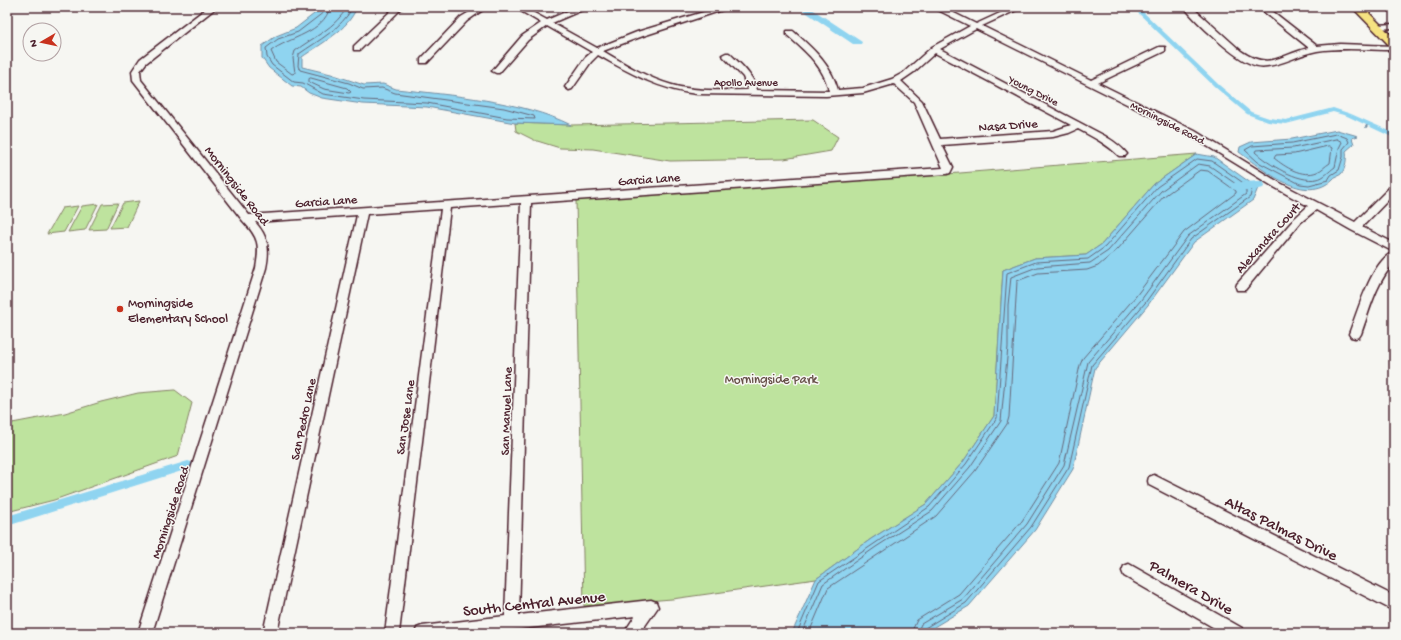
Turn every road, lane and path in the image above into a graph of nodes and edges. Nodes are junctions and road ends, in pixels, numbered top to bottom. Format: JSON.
{"nodes":[{"id":1,"x":213,"y":7,"type":"edge"},
{"id":2,"x":399,"y":7,"type":"edge"},
{"id":3,"x":483,"y":7,"type":"edge"},
{"id":4,"x":518,"y":7,"type":"edge"},
{"id":5,"x":585,"y":7,"type":"edge"},
{"id":6,"x":728,"y":7,"type":"edge"},
{"id":7,"x":936,"y":7,"type":"edge"},
{"id":8,"x":1019,"y":7,"type":"edge"},
{"id":9,"x":1188,"y":7,"type":"edge"},
{"id":10,"x":1262,"y":7,"type":"edge"},
{"id":11,"x":1357,"y":7,"type":"edge"},
{"id":12,"x":548,"y":24,"type":"junction"},
{"id":13,"x":975,"y":26,"type":"junction"},
{"id":14,"x":1394,"y":26,"type":"edge"},
{"id":15,"x":1379,"y":29,"type":"junction"},
{"id":16,"x":1394,"y":31,"type":"edge"},
{"id":17,"x":790,"y":34,"type":"dead end"},
{"id":18,"x":1394,"y":44,"type":"edge"},
{"id":19,"x":357,"y":48,"type":"dead end"},
{"id":20,"x":1394,"y":48,"type":"edge"},
{"id":21,"x":1162,"y":49,"type":"dead end"},
{"id":22,"x":1315,"y":49,"type":"junction"},
{"id":23,"x":935,"y":50,"type":"junction"},
{"id":24,"x":597,"y":51,"type":"junction"},
{"id":25,"x":726,"y":55,"type":"dead end"},
{"id":26,"x":424,"y":61,"type":"dead end"},
{"id":27,"x":496,"y":71,"type":"dead end"},
{"id":28,"x":895,"y":81,"type":"junction"},
{"id":29,"x":1092,"y":83,"type":"junction"},
{"id":30,"x":660,"y":84,"type":"junction"},
{"id":31,"x":569,"y":87,"type":"dead end"},
{"id":32,"x":753,"y":92,"type":"junction"},
{"id":33,"x":834,"y":92,"type":"junction"},
{"id":34,"x":652,"y":93,"type":"dead end"},
{"id":35,"x":1078,"y":125,"type":"junction"},
{"id":36,"x":938,"y":142,"type":"junction"},
{"id":37,"x":1122,"y":154,"type":"dead end"},
{"id":38,"x":1394,"y":188,"type":"edge"},
{"id":39,"x":526,"y":200,"type":"junction"},
{"id":40,"x":446,"y":206,"type":"junction"},
{"id":41,"x":1314,"y":206,"type":"junction"},
{"id":42,"x":363,"y":211,"type":"junction"},
{"id":43,"x":246,"y":219,"type":"junction"},
{"id":44,"x":1355,"y":228,"type":"junction"},
{"id":45,"x":1394,"y":248,"type":"edge"},
{"id":46,"x":1394,"y":256,"type":"edge"},
{"id":47,"x":1240,"y":287,"type":"dead end"},
{"id":48,"x":1355,"y":334,"type":"dead end"},
{"id":49,"x":1154,"y":481,"type":"dead end"},
{"id":50,"x":1129,"y":571,"type":"dead end"},
{"id":51,"x":1394,"y":604,"type":"edge"},
{"id":52,"x":512,"y":623,"type":"junction"},
{"id":53,"x":145,"y":633,"type":"edge"},
{"id":54,"x":270,"y":633,"type":"edge"},
{"id":55,"x":392,"y":633,"type":"edge"},
{"id":56,"x":422,"y":633,"type":"edge"},
{"id":57,"x":631,"y":633,"type":"edge"},
{"id":58,"x":1237,"y":633,"type":"edge"}],
"edges":[{"from":1,"to":43,"type":"street","name":"Morningside Road"},
{"from":2,"to":19,"type":"street"},
{"from":3,"to":26,"type":"street"},
{"from":4,"to":12,"type":"street","name":"Apollo Avenue"},
{"from":5,"to":12,"type":"street"},
{"from":6,"to":24,"type":"street"},
{"from":7,"to":13,"type":"street","name":"Morningside Road"},
{"from":8,"to":13,"type":"street","name":"Apollo Avenue"},
{"from":9,"to":22,"type":"street"},
{"from":10,"to":22,"type":"street"},
{"from":11,"to":15,"type":"main road"},
{"from":12,"to":24,"type":"street","name":"Apollo Avenue"},
{"from":12,"to":27,"type":"street"},
{"from":13,"to":23,"type":"street","name":"Apollo Avenue"},
{"from":13,"to":29,"type":"street","name":"Morningside Road"},
{"from":14,"to":15,"type":"street"},
{"from":15,"to":16,"type":"street"},
{"from":15,"to":18,"type":"main road"},
{"from":17,"to":33,"type":"street"},
{"from":20,"to":22,"type":"street"},
{"from":21,"to":29,"type":"street"},
{"from":23,"to":28,"type":"street","name":"Apollo Avenue"},
{"from":23,"to":35,"type":"street","name":"Young Drive"},
{"from":24,"to":30,"type":"street","name":"Apollo Avenue"},
{"from":24,"to":31,"type":"street"},
{"from":25,"to":32,"type":"street"},
{"from":28,"to":33,"type":"street","name":"Apollo Avenue"},
{"from":28,"to":36,"type":"street","name":"Garcia Lane"},
{"from":29,"to":41,"type":"street","name":"Morningside Road"},
{"from":30,"to":32,"type":"street","name":"Apollo Avenue"},
{"from":30,"to":34,"type":"street"},
{"from":32,"to":33,"type":"street","name":"Apollo Avenue"},
{"from":35,"to":36,"type":"street","name":"Nasa Drive"},
{"from":35,"to":37,"type":"street","name":"Young Drive"},
{"from":36,"to":39,"type":"street","name":"Garcia Lane"},
{"from":38,"to":44,"type":"street"},
{"from":39,"to":40,"type":"street","name":"Garcia Lane"},
{"from":39,"to":52,"type":"street","name":"San Manuel Lane"},
{"from":40,"to":42,"type":"street","name":"Garcia Lane"},
{"from":40,"to":55,"type":"street","name":"San Jose Lane"},
{"from":41,"to":44,"type":"street","name":"Morningside Road"},
{"from":41,"to":47,"type":"street","name":"Alexandra Court"},
{"from":42,"to":43,"type":"street","name":"Garcia Lane"},
{"from":42,"to":54,"type":"street","name":"San Pedro Lane"},
{"from":43,"to":53,"type":"street","name":"Morningside Road"},
{"from":44,"to":45,"type":"street","name":"Morningside Road"},
{"from":46,"to":48,"type":"street"},
{"from":49,"to":51,"type":"street","name":"Altas Palmas Drive"},
{"from":50,"to":58,"type":"street","name":"Palmera Drive"},
{"from":52,"to":56,"type":"street","name":"South Central Avenue"},
{"from":52,"to":57,"type":"street","name":"South Central Avenue"}]}
